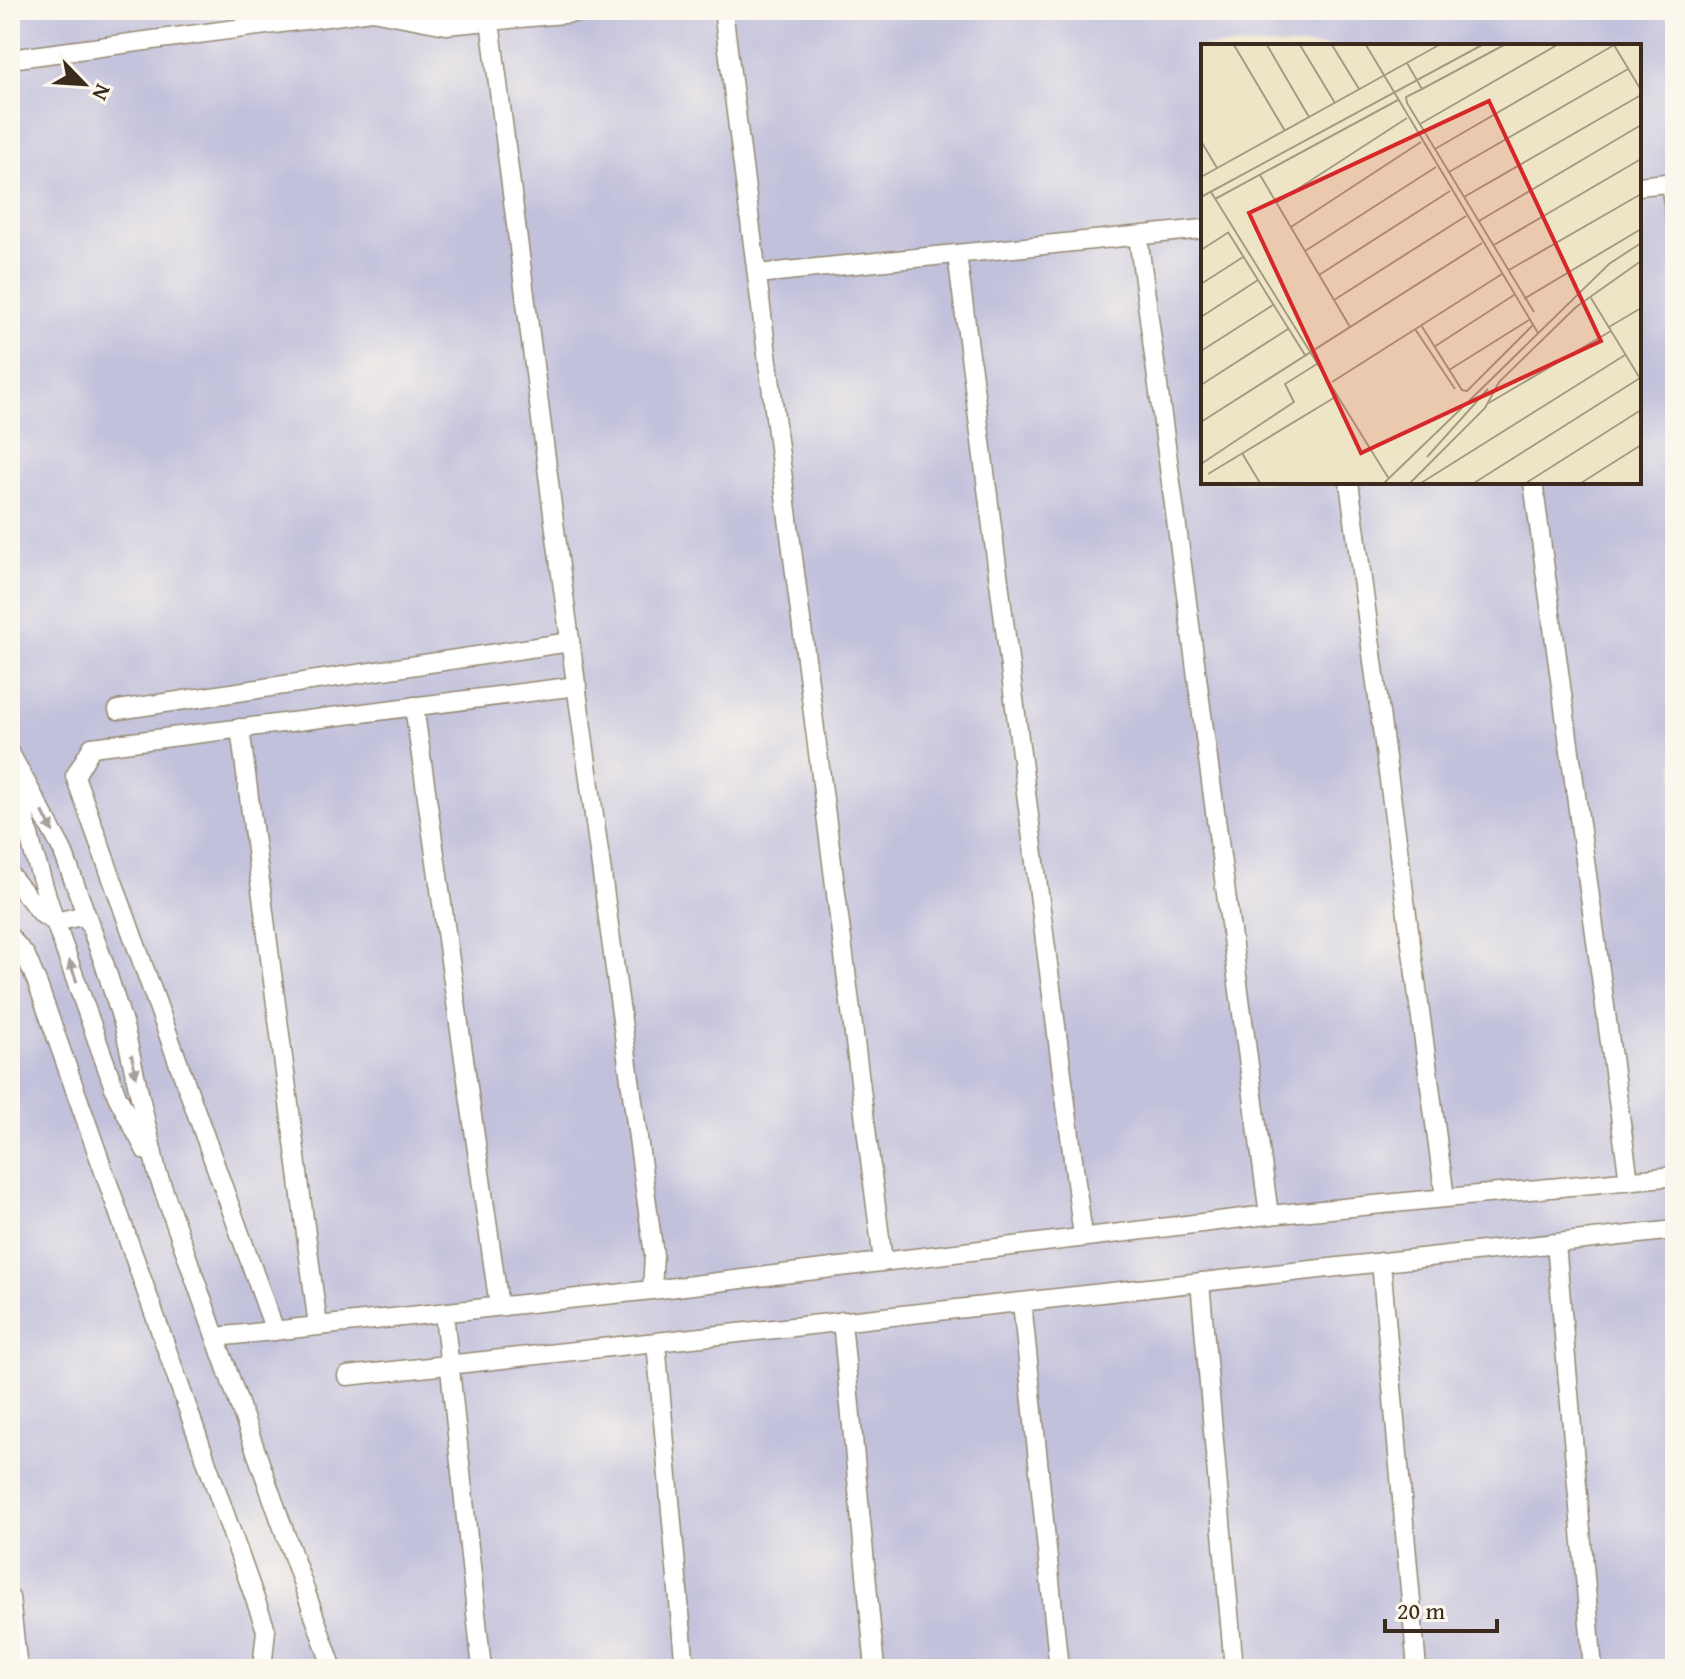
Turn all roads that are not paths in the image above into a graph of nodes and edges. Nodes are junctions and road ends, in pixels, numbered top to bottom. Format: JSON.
{"nodes":[{"id":1,"x":607,"y":10,"type":"edge"},
{"id":2,"x":723,"y":10,"type":"edge"},
{"id":3,"x":391,"y":12,"type":"edge"},
{"id":4,"x":490,"y":21,"type":"junction"},
{"id":5,"x":10,"y":59,"type":"edge"},
{"id":6,"x":1673,"y":183,"type":"edge"},
{"id":7,"x":1641,"y":186,"type":"edge"},
{"id":8,"x":1675,"y":217,"type":"edge"},
{"id":9,"x":1201,"y":229,"type":"edge"},
{"id":10,"x":1138,"y":236,"type":"junction"},
{"id":11,"x":957,"y":254,"type":"junction"},
{"id":12,"x":757,"y":274,"type":"junction"},
{"id":13,"x":1349,"y":484,"type":"edge"},
{"id":14,"x":1533,"y":484,"type":"edge"},
{"id":15,"x":570,"y":642,"type":"junction"},
{"id":16,"x":577,"y":686,"type":"junction"},
{"id":17,"x":414,"y":706,"type":"junction"},
{"id":18,"x":118,"y":710,"type":"dead end"},
{"id":19,"x":240,"y":728,"type":"junction"},
{"id":20,"x":10,"y":754,"type":"edge"},
{"id":21,"x":10,"y":875,"type":"edge"},
{"id":22,"x":86,"y":915,"type":"junction"},
{"id":23,"x":55,"y":922,"type":"junction"},
{"id":24,"x":10,"y":937,"type":"edge"},
{"id":25,"x":157,"y":1172,"type":"junction"},
{"id":26,"x":1675,"y":1176,"type":"edge"},
{"id":27,"x":1629,"y":1181,"type":"junction"},
{"id":28,"x":1445,"y":1198,"type":"junction"},
{"id":29,"x":1269,"y":1215,"type":"junction"},
{"id":30,"x":1675,"y":1230,"type":"edge"},
{"id":31,"x":1083,"y":1237,"type":"junction"},
{"id":32,"x":1556,"y":1243,"type":"junction"},
{"id":33,"x":883,"y":1261,"type":"junction"},
{"id":34,"x":1381,"y":1262,"type":"junction"},
{"id":35,"x":1200,"y":1282,"type":"junction"},
{"id":36,"x":652,"y":1290,"type":"junction"},
{"id":37,"x":1022,"y":1302,"type":"junction"},
{"id":38,"x":499,"y":1306,"type":"junction"},
{"id":39,"x":444,"y":1313,"type":"junction"},
{"id":40,"x":842,"y":1321,"type":"junction"},
{"id":41,"x":318,"y":1326,"type":"junction"},
{"id":42,"x":275,"y":1331,"type":"junction"},
{"id":43,"x":216,"y":1337,"type":"junction"},
{"id":44,"x":656,"y":1342,"type":"junction"},
{"id":45,"x":449,"y":1365,"type":"junction"},
{"id":46,"x":347,"y":1376,"type":"dead end"},
{"id":47,"x":10,"y":1598,"type":"edge"},
{"id":48,"x":18,"y":1669,"type":"edge"},
{"id":49,"x":262,"y":1669,"type":"edge"},
{"id":50,"x":333,"y":1669,"type":"edge"},
{"id":51,"x":482,"y":1669,"type":"edge"},
{"id":52,"x":685,"y":1669,"type":"edge"},
{"id":53,"x":875,"y":1669,"type":"edge"},
{"id":54,"x":1059,"y":1669,"type":"edge"},
{"id":55,"x":1234,"y":1669,"type":"edge"},
{"id":56,"x":1417,"y":1669,"type":"edge"},
{"id":57,"x":1593,"y":1669,"type":"edge"}],
"edges":[{"from":1,"to":4,"type":"lane"},
{"from":2,"to":12,"type":"lane"},
{"from":3,"to":4,"type":"lane"},
{"from":3,"to":5,"type":"lane"},
{"from":4,"to":15,"type":"lane"},
{"from":6,"to":7,"type":"lane"},
{"from":6,"to":8,"type":"lane"},
{"from":9,"to":10,"type":"lane"},
{"from":10,"to":11,"type":"lane"},
{"from":10,"to":29,"type":"lane"},
{"from":11,"to":12,"type":"lane"},
{"from":11,"to":31,"type":"lane"},
{"from":12,"to":33,"type":"lane"},
{"from":13,"to":28,"type":"lane"},
{"from":14,"to":27,"type":"lane"},
{"from":15,"to":16,"type":"lane"},
{"from":15,"to":18,"type":"lane"},
{"from":16,"to":17,"type":"lane"},
{"from":16,"to":36,"type":"lane"},
{"from":17,"to":19,"type":"lane"},
{"from":17,"to":38,"type":"lane"},
{"from":19,"to":41,"type":"lane"},
{"from":19,"to":42,"type":"lane"},
{"from":20,"to":22,"type":"lane","one_way":true},
{"from":20,"to":23,"type":"lane"},
{"from":21,"to":23,"type":"lane"},
{"from":22,"to":23,"type":"lane"},
{"from":22,"to":25,"type":"lane","one_way":true},
{"from":25,"to":23,"type":"lane","one_way":true},
{"from":24,"to":49,"type":"lane"},
{"from":25,"to":43,"type":"lane"},
{"from":26,"to":27,"type":"lane"},
{"from":27,"to":28,"type":"lane"},
{"from":28,"to":29,"type":"lane"},
{"from":29,"to":31,"type":"lane"},
{"from":30,"to":32,"type":"lane"},
{"from":31,"to":33,"type":"lane"},
{"from":32,"to":34,"type":"lane"},
{"from":32,"to":57,"type":"lane"},
{"from":33,"to":36,"type":"lane"},
{"from":34,"to":35,"type":"lane"},
{"from":34,"to":56,"type":"lane"},
{"from":35,"to":37,"type":"lane"},
{"from":35,"to":55,"type":"lane"},
{"from":36,"to":38,"type":"lane"},
{"from":37,"to":40,"type":"lane"},
{"from":37,"to":54,"type":"lane"},
{"from":38,"to":39,"type":"lane"},
{"from":39,"to":41,"type":"lane"},
{"from":39,"to":45,"type":"lane"},
{"from":40,"to":44,"type":"lane"},
{"from":40,"to":53,"type":"lane"},
{"from":41,"to":42,"type":"lane"},
{"from":42,"to":43,"type":"lane"},
{"from":43,"to":50,"type":"lane"},
{"from":44,"to":45,"type":"lane"},
{"from":44,"to":52,"type":"lane"},
{"from":45,"to":46,"type":"lane"},
{"from":45,"to":51,"type":"lane"},
{"from":47,"to":48,"type":"lane"}]}
